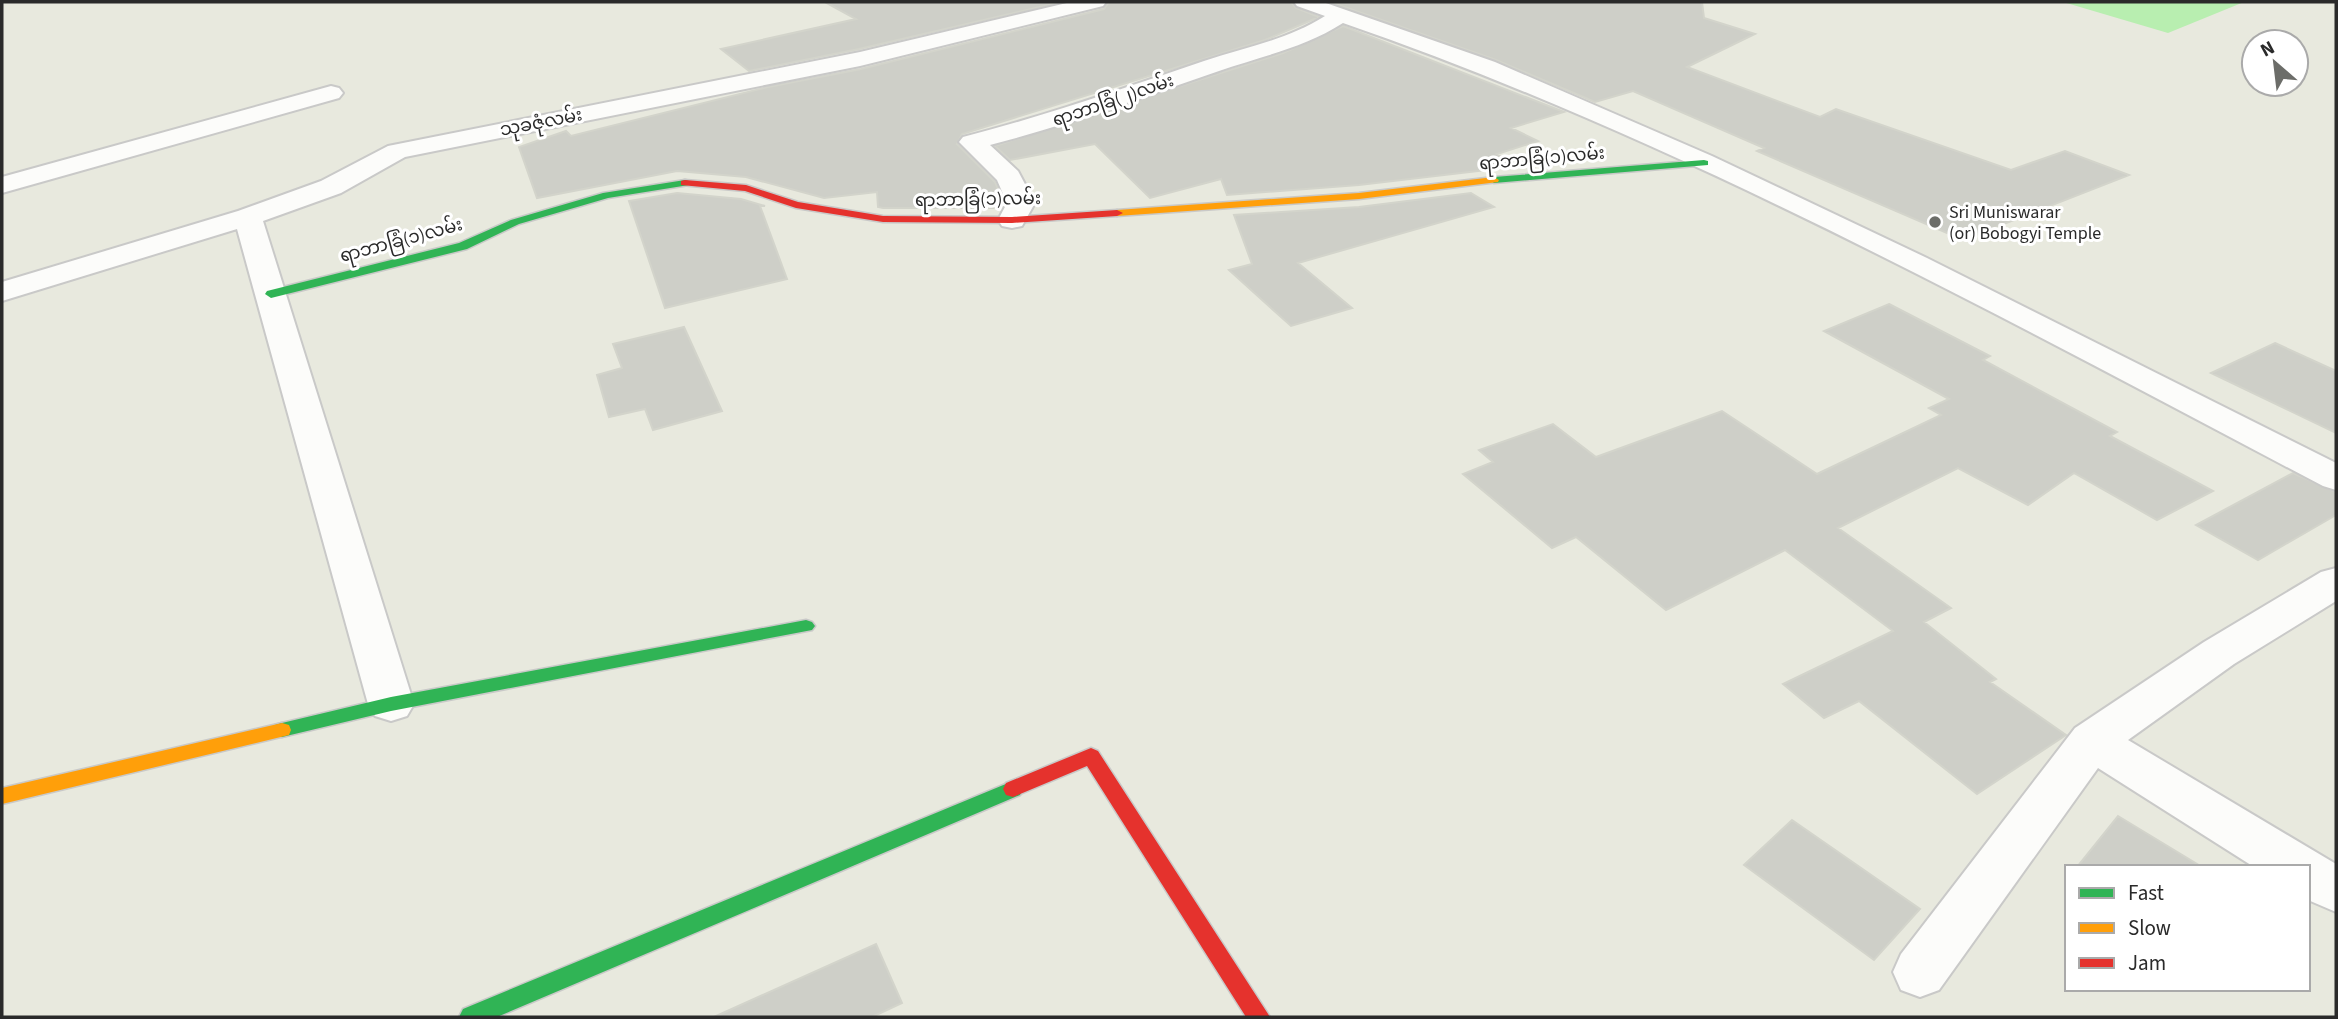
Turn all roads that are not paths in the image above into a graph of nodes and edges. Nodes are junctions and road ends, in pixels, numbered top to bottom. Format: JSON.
{"nodes":[{"id":1,"x":1096,"y":2,"type":"edge"},
{"id":2,"x":1304,"y":2,"type":"edge"},
{"id":3,"x":1342,"y":15,"type":"junction"},
{"id":4,"x":331,"y":93,"type":"dead end"},
{"id":5,"x":1704,"y":163,"type":"junction"},
{"id":6,"x":2,"y":185,"type":"edge"},
{"id":7,"x":248,"y":217,"type":"junction"},
{"id":8,"x":1012,"y":220,"type":"junction"},
{"id":9,"x":2,"y":292,"type":"edge"},
{"id":10,"x":271,"y":294,"type":"junction"},
{"id":11,"x":2336,"y":478,"type":"edge"},
{"id":12,"x":2336,"y":582,"type":"edge"},
{"id":13,"x":806,"y":626,"type":"dead end"},
{"id":14,"x":391,"y":704,"type":"junction"},
{"id":15,"x":2092,"y":741,"type":"junction"},
{"id":16,"x":2,"y":796,"type":"edge"},
{"id":17,"x":2294,"y":865,"type":"edge"},
{"id":18,"x":2310,"y":875,"type":"edge"},
{"id":19,"x":2336,"y":890,"type":"edge"},
{"id":20,"x":1920,"y":972,"type":"dead end"},
{"id":21,"x":471,"y":1017,"type":"edge"},
{"id":22,"x":1259,"y":1017,"type":"edge"}],
"edges":[{"from":1,"to":7,"type":"street","name":"သုခဇုံလမ်း"},
{"from":2,"to":3,"type":"street"},
{"from":3,"to":5,"type":"street"},
{"from":3,"to":8,"type":"street","name":"ရာဘာခြံ(၂)လမ်း"},
{"from":4,"to":6,"type":"street"},
{"from":5,"to":8,"type":"street","name":"ရာဘာခြံ(၁)လမ်း"},
{"from":5,"to":11,"type":"street"},
{"from":7,"to":9,"type":"street","name":"သုခဇုံလမ်း"},
{"from":7,"to":10,"type":"street"},
{"from":8,"to":10,"type":"street","name":"ရာဘာခြံ(၁)လမ်း"},
{"from":10,"to":14,"type":"street"},
{"from":12,"to":15,"type":"street"},
{"from":13,"to":14,"type":"street"},
{"from":14,"to":16,"type":"street"},
{"from":15,"to":17,"type":"street"},
{"from":15,"to":20,"type":"street"},
{"from":18,"to":19,"type":"street"},
{"from":21,"to":22,"type":"street"}]}
